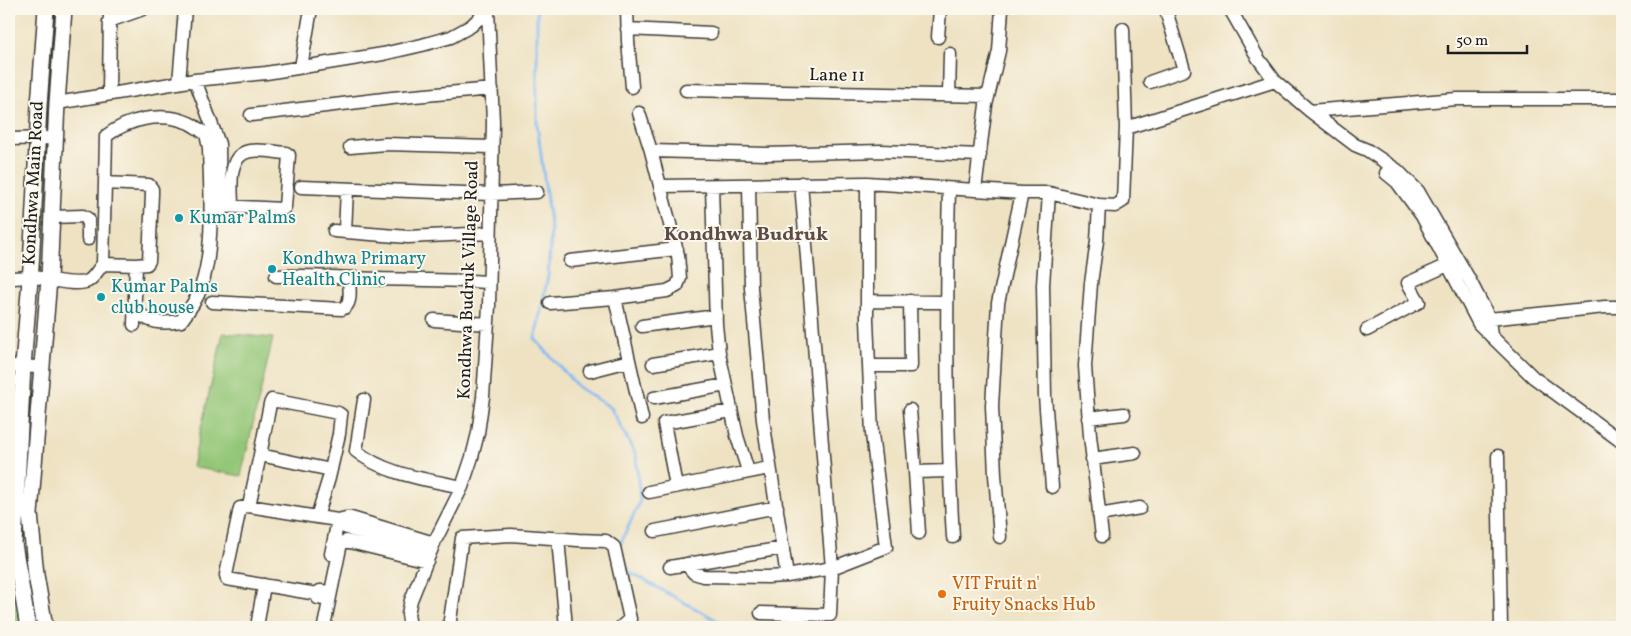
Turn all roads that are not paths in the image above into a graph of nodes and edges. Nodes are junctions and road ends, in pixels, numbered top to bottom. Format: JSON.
{"nodes":[{"id":1,"x":46,"y":9,"type":"edge"},
{"id":2,"x":64,"y":9,"type":"edge"},
{"id":3,"x":144,"y":9,"type":"edge"},
{"id":4,"x":185,"y":9,"type":"edge"},
{"id":5,"x":311,"y":9,"type":"edge"},
{"id":6,"x":488,"y":9,"type":"edge"},
{"id":7,"x":627,"y":9,"type":"edge"},
{"id":8,"x":940,"y":9,"type":"edge"},
{"id":9,"x":1002,"y":9,"type":"edge"},
{"id":10,"x":1168,"y":9,"type":"edge"},
{"id":11,"x":1230,"y":9,"type":"edge"},
{"id":12,"x":109,"y":15,"type":"edge"},
{"id":13,"x":627,"y":29,"type":"junction"},
{"id":14,"x":1123,"y":29,"type":"dead end"},
{"id":15,"x":711,"y":33,"type":"dead end"},
{"id":16,"x":938,"y":37,"type":"dead end"},
{"id":17,"x":950,"y":54,"type":"dead end"},
{"id":18,"x":301,"y":66,"type":"junction"},
{"id":19,"x":194,"y":80,"type":"junction"},
{"id":20,"x":1275,"y":81,"type":"junction"},
{"id":21,"x":1150,"y":82,"type":"dead end"},
{"id":22,"x":179,"y":83,"type":"junction"},
{"id":23,"x":632,"y":87,"type":"dead end"},
{"id":24,"x":492,"y":89,"type":"junction"},
{"id":25,"x":686,"y":90,"type":"dead end"},
{"id":26,"x":108,"y":94,"type":"junction"},
{"id":27,"x":949,"y":95,"type":"junction"},
{"id":28,"x":988,"y":96,"type":"junction"},
{"id":29,"x":1622,"y":99,"type":"edge"},
{"id":30,"x":57,"y":103,"type":"junction"},
{"id":31,"x":1310,"y":111,"type":"junction"},
{"id":32,"x":639,"y":113,"type":"dead end"},
{"id":33,"x":251,"y":115,"type":"dead end"},
{"id":34,"x":1126,"y":128,"type":"junction"},
{"id":35,"x":38,"y":138,"type":"junction"},
{"id":36,"x":55,"y":138,"type":"junction"},
{"id":37,"x":9,"y":139,"type":"edge"},
{"id":38,"x":1356,"y":145,"type":"junction"},
{"id":39,"x":350,"y":147,"type":"dead end"},
{"id":40,"x":491,"y":147,"type":"junction"},
{"id":41,"x":651,"y":151,"type":"junction"},
{"id":42,"x":980,"y":155,"type":"junction"},
{"id":43,"x":105,"y":183,"type":"junction"},
{"id":44,"x":801,"y":183,"type":"junction"},
{"id":45,"x":866,"y":183,"type":"junction"},
{"id":46,"x":749,"y":185,"type":"junction"},
{"id":47,"x":660,"y":186,"type":"junction"},
{"id":48,"x":712,"y":186,"type":"junction"},
{"id":49,"x":302,"y":187,"type":"dead end"},
{"id":50,"x":346,"y":189,"type":"junction"},
{"id":51,"x":949,"y":189,"type":"junction"},
{"id":52,"x":975,"y":190,"type":"junction"},
{"id":53,"x":537,"y":192,"type":"dead end"},
{"id":54,"x":1022,"y":192,"type":"junction"},
{"id":55,"x":491,"y":194,"type":"junction"},
{"id":56,"x":1049,"y":194,"type":"junction"},
{"id":57,"x":1099,"y":205,"type":"junction"},
{"id":58,"x":224,"y":209,"type":"junction"},
{"id":59,"x":52,"y":217,"type":"junction"},
{"id":60,"x":490,"y":233,"type":"junction"},
{"id":61,"x":88,"y":239,"type":"dead end"},
{"id":62,"x":676,"y":249,"type":"junction"},
{"id":63,"x":570,"y":261,"type":"dead end"},
{"id":64,"x":103,"y":264,"type":"junction"},
{"id":65,"x":136,"y":265,"type":"junction"},
{"id":66,"x":1448,"y":265,"type":"junction"},
{"id":67,"x":276,"y":276,"type":"dead end"},
{"id":68,"x":31,"y":277,"type":"junction"},
{"id":69,"x":9,"y":278,"type":"edge"},
{"id":70,"x":349,"y":278,"type":"junction"},
{"id":71,"x":49,"y":279,"type":"junction"},
{"id":72,"x":489,"y":282,"type":"junction"},
{"id":73,"x":615,"y":298,"type":"junction"},
{"id":74,"x":867,"y":301,"type":"junction"},
{"id":75,"x":910,"y":301,"type":"junction"},
{"id":76,"x":212,"y":302,"type":"dead end"},
{"id":77,"x":947,"y":302,"type":"junction"},
{"id":78,"x":550,"y":303,"type":"dead end"},
{"id":79,"x":1622,"y":308,"type":"edge"},
{"id":80,"x":135,"y":310,"type":"junction"},
{"id":81,"x":716,"y":316,"type":"junction"},
{"id":82,"x":434,"y":320,"type":"dead end"},
{"id":83,"x":1484,"y":321,"type":"junction"},
{"id":84,"x":488,"y":324,"type":"junction"},
{"id":85,"x":134,"y":325,"type":"dead end"},
{"id":86,"x":642,"y":326,"type":"dead end"},
{"id":87,"x":1367,"y":330,"type":"dead end"},
{"id":88,"x":719,"y":353,"type":"junction"},
{"id":89,"x":629,"y":361,"type":"junction"},
{"id":90,"x":653,"y":364,"type":"dead end"},
{"id":91,"x":16,"y":366,"type":"edge"},
{"id":92,"x":869,"y":366,"type":"junction"},
{"id":93,"x":41,"y":367,"type":"junction"},
{"id":94,"x":590,"y":371,"type":"dead end"},
{"id":95,"x":726,"y":385,"type":"junction"},
{"id":96,"x":654,"y":398,"type":"dead end"},
{"id":97,"x":364,"y":400,"type":"dead end"},
{"id":98,"x":910,"y":410,"type":"dead end"},
{"id":99,"x":731,"y":411,"type":"junction"},
{"id":100,"x":1124,"y":414,"type":"dead end"},
{"id":101,"x":642,"y":418,"type":"dead end"},
{"id":102,"x":1088,"y":418,"type":"junction"},
{"id":103,"x":1622,"y":442,"type":"edge"},
{"id":104,"x":1135,"y":453,"type":"dead end"},
{"id":105,"x":260,"y":455,"type":"junction"},
{"id":106,"x":1498,"y":456,"type":"dead end"},
{"id":107,"x":1092,"y":459,"type":"junction"},
{"id":108,"x":769,"y":468,"type":"junction"},
{"id":109,"x":330,"y":470,"type":"junction"},
{"id":110,"x":748,"y":471,"type":"junction"},
{"id":111,"x":949,"y":471,"type":"junction"},
{"id":112,"x":915,"y":472,"type":"junction"},
{"id":113,"x":676,"y":486,"type":"junction"},
{"id":114,"x":462,"y":487,"type":"junction"},
{"id":115,"x":1052,"y":487,"type":"dead end"},
{"id":116,"x":649,"y":492,"type":"dead end"},
{"id":117,"x":250,"y":506,"type":"junction"},
{"id":118,"x":777,"y":508,"type":"junction"},
{"id":119,"x":1140,"y":508,"type":"dead end"},
{"id":120,"x":1099,"y":515,"type":"junction"},
{"id":121,"x":317,"y":517,"type":"junction"},
{"id":122,"x":338,"y":520,"type":"junction"},
{"id":123,"x":654,"y":531,"type":"dead end"},
{"id":124,"x":919,"y":533,"type":"dead end"},
{"id":125,"x":1102,"y":536,"type":"dead end"},
{"id":126,"x":953,"y":537,"type":"dead end"},
{"id":127,"x":1000,"y":537,"type":"dead end"},
{"id":128,"x":558,"y":539,"type":"junction"},
{"id":129,"x":33,"y":542,"type":"junction"},
{"id":130,"x":11,"y":544,"type":"edge"},
{"id":131,"x":783,"y":548,"type":"junction"},
{"id":132,"x":431,"y":552,"type":"junction"},
{"id":133,"x":686,"y":564,"type":"junction"},
{"id":134,"x":670,"y":567,"type":"dead end"},
{"id":135,"x":832,"y":568,"type":"junction"},
{"id":136,"x":787,"y":576,"type":"junction"},
{"id":137,"x":264,"y":585,"type":"junction"},
{"id":138,"x":323,"y":596,"type":"junction"},
{"id":139,"x":760,"y":614,"type":"dead end"},
{"id":140,"x":28,"y":627,"type":"edge"},
{"id":141,"x":45,"y":627,"type":"edge"},
{"id":142,"x":257,"y":627,"type":"edge"},
{"id":143,"x":320,"y":627,"type":"edge"},
{"id":144,"x":410,"y":627,"type":"edge"},
{"id":145,"x":449,"y":627,"type":"edge"},
{"id":146,"x":566,"y":627,"type":"edge"},
{"id":147,"x":621,"y":627,"type":"edge"},
{"id":148,"x":1501,"y":627,"type":"edge"}],
"edges":[{"from":1,"to":35,"type":"main road","name":"Kondhwa Main Road"},
{"from":2,"to":30,"type":"main road","name":"Kondhwa Main Road"},
{"from":3,"to":12,"type":"street"},
{"from":4,"to":22,"type":"street"},
{"from":5,"to":18,"type":"street"},
{"from":6,"to":18,"type":"street"},
{"from":6,"to":24,"type":"street","name":"Kondhwa Budruk Village Road"},
{"from":7,"to":13,"type":"street"},
{"from":8,"to":16,"type":"street"},
{"from":9,"to":28,"type":"street"},
{"from":10,"to":21,"type":"street"},
{"from":11,"to":20,"type":"street"},
{"from":12,"to":26,"type":"street"},
{"from":13,"to":15,"type":"street"},
{"from":13,"to":23,"type":"street"},
{"from":14,"to":34,"type":"street"},
{"from":17,"to":27,"type":"street"},
{"from":18,"to":19,"type":"street"},
{"from":19,"to":22,"type":"street"},
{"from":19,"to":58,"type":"street"},
{"from":20,"to":31,"type":"street"},
{"from":20,"to":34,"type":"street"},
{"from":22,"to":26,"type":"street"},
{"from":24,"to":33,"type":"street"},
{"from":24,"to":40,"type":"street","name":"Kondhwa Budruk Village Road"},
{"from":25,"to":27,"type":"street","name":"Lane 11"},
{"from":26,"to":30,"type":"street"},
{"from":27,"to":28,"type":"street","name":"Lane 11"},
{"from":28,"to":42,"type":"street"},
{"from":29,"to":31,"type":"street"},
{"from":30,"to":36,"type":"main road","name":"Kondhwa Main Road"},
{"from":31,"to":38,"type":"street"},
{"from":32,"to":41,"type":"street"},
{"from":34,"to":57,"type":"street"},
{"from":35,"to":36,"type":"street"},
{"from":35,"to":37,"type":"street"},
{"from":35,"to":68,"type":"main road","name":"Kondhwa Main Road"},
{"from":36,"to":59,"type":"main road","name":"Kondhwa Main Road"},
{"from":38,"to":66,"type":"street"},
{"from":38,"to":83,"type":"street"},
{"from":39,"to":40,"type":"street"},
{"from":40,"to":55,"type":"street","name":"Kondhwa Budruk Village Road"},
{"from":41,"to":42,"type":"street"},
{"from":41,"to":47,"type":"street"},
{"from":42,"to":52,"type":"street"},
{"from":43,"to":64,"type":"street"},
{"from":43,"to":65,"type":"street"},
{"from":43,"to":80,"type":"street"},
{"from":44,"to":45,"type":"street"},
{"from":44,"to":46,"type":"street"},
{"from":44,"to":135,"type":"street"},
{"from":45,"to":51,"type":"street"},
{"from":45,"to":74,"type":"street"},
{"from":46,"to":48,"type":"street"},
{"from":46,"to":108,"type":"street"},
{"from":47,"to":48,"type":"street"},
{"from":47,"to":62,"type":"street"},
{"from":48,"to":81,"type":"street"},
{"from":49,"to":50,"type":"street"},
{"from":50,"to":55,"type":"street"},
{"from":50,"to":60,"type":"street"},
{"from":51,"to":52,"type":"street"},
{"from":51,"to":77,"type":"street"},
{"from":52,"to":54,"type":"street"},
{"from":53,"to":55,"type":"street"},
{"from":54,"to":56,"type":"street"},
{"from":54,"to":127,"type":"street"},
{"from":55,"to":60,"type":"street","name":"Kondhwa Budruk Village Road"},
{"from":56,"to":57,"type":"street"},
{"from":56,"to":115,"type":"street"},
{"from":57,"to":102,"type":"street"},
{"from":58,"to":58,"type":"street"},
{"from":59,"to":61,"type":"street"},
{"from":59,"to":71,"type":"main road","name":"Kondhwa Main Road"},
{"from":60,"to":72,"type":"street","name":"Kondhwa Budruk Village Road"},
{"from":62,"to":63,"type":"street"},
{"from":62,"to":73,"type":"street"},
{"from":64,"to":65,"type":"street"},
{"from":64,"to":71,"type":"street"},
{"from":65,"to":80,"type":"street"},
{"from":66,"to":83,"type":"street"},
{"from":66,"to":87,"type":"street"},
{"from":67,"to":70,"type":"street"},
{"from":68,"to":69,"type":"street"},
{"from":68,"to":71,"type":"street"},
{"from":68,"to":91,"type":"main road","name":"Kondhwa Main Road"},
{"from":70,"to":72,"type":"street"},
{"from":70,"to":76,"type":"street"},
{"from":71,"to":93,"type":"main road","name":"Kondhwa Main Road"},
{"from":72,"to":84,"type":"street","name":"Kondhwa Budruk Village Road"},
{"from":73,"to":78,"type":"street"},
{"from":73,"to":89,"type":"street"},
{"from":74,"to":75,"type":"street"},
{"from":74,"to":92,"type":"street"},
{"from":75,"to":77,"type":"street"},
{"from":75,"to":92,"type":"street"},
{"from":77,"to":111,"type":"street"},
{"from":79,"to":83,"type":"street"},
{"from":80,"to":85,"type":"street"},
{"from":81,"to":86,"type":"street"},
{"from":81,"to":88,"type":"street"},
{"from":82,"to":84,"type":"street"},
{"from":83,"to":103,"type":"street"},
{"from":84,"to":114,"type":"street","name":"Kondhwa Budruk Village Road"},
{"from":88,"to":90,"type":"street"},
{"from":88,"to":95,"type":"street"},
{"from":89,"to":94,"type":"street"},
{"from":89,"to":101,"type":"street"},
{"from":91,"to":93,"type":"street"},
{"from":91,"to":130,"type":"main road","name":"Kondhwa Main Road"},
{"from":92,"to":135,"type":"street"},
{"from":93,"to":129,"type":"main road","name":"Kondhwa Main Road"},
{"from":95,"to":96,"type":"street"},
{"from":95,"to":99,"type":"street"},
{"from":97,"to":114,"type":"street"},
{"from":98,"to":112,"type":"street"},
{"from":99,"to":110,"type":"street"},
{"from":99,"to":113,"type":"street"},
{"from":100,"to":102,"type":"street"},
{"from":102,"to":107,"type":"street"},
{"from":104,"to":107,"type":"street"},
{"from":105,"to":109,"type":"street"},
{"from":105,"to":109,"type":"street"},
{"from":105,"to":117,"type":"street"},
{"from":106,"to":148,"type":"street"},
{"from":107,"to":120,"type":"street"},
{"from":108,"to":110,"type":"street"},
{"from":108,"to":118,"type":"street"},
{"from":109,"to":121,"type":"street"},
{"from":110,"to":113,"type":"street"},
{"from":111,"to":112,"type":"street"},
{"from":111,"to":126,"type":"street"},
{"from":112,"to":124,"type":"street"},
{"from":113,"to":116,"type":"street"},
{"from":114,"to":132,"type":"street","name":"Kondhwa Budruk Village Road"},
{"from":117,"to":121,"type":"street"},
{"from":117,"to":137,"type":"street"},
{"from":118,"to":123,"type":"street"},
{"from":118,"to":131,"type":"street"},
{"from":119,"to":120,"type":"street"},
{"from":120,"to":125,"type":"street"},
{"from":121,"to":122,"type":"street"},
{"from":122,"to":132,"type":"street"},
{"from":122,"to":138,"type":"street"},
{"from":128,"to":145,"type":"street"},
{"from":128,"to":146,"type":"street"},
{"from":128,"to":147,"type":"street"},
{"from":129,"to":130,"type":"street"},
{"from":129,"to":141,"type":"main road","name":"Kondhwa Main Road"},
{"from":130,"to":140,"type":"main road","name":"Kondhwa Main Road"},
{"from":131,"to":133,"type":"street"},
{"from":131,"to":136,"type":"street"},
{"from":132,"to":138,"type":"street"},
{"from":132,"to":144,"type":"street","name":"Kondhwa Budruk Village Road"},
{"from":133,"to":134,"type":"street"},
{"from":133,"to":136,"type":"street"},
{"from":135,"to":136,"type":"street"},
{"from":135,"to":139,"type":"street"},
{"from":137,"to":138,"type":"street"},
{"from":137,"to":142,"type":"street"},
{"from":138,"to":143,"type":"street"}]}
